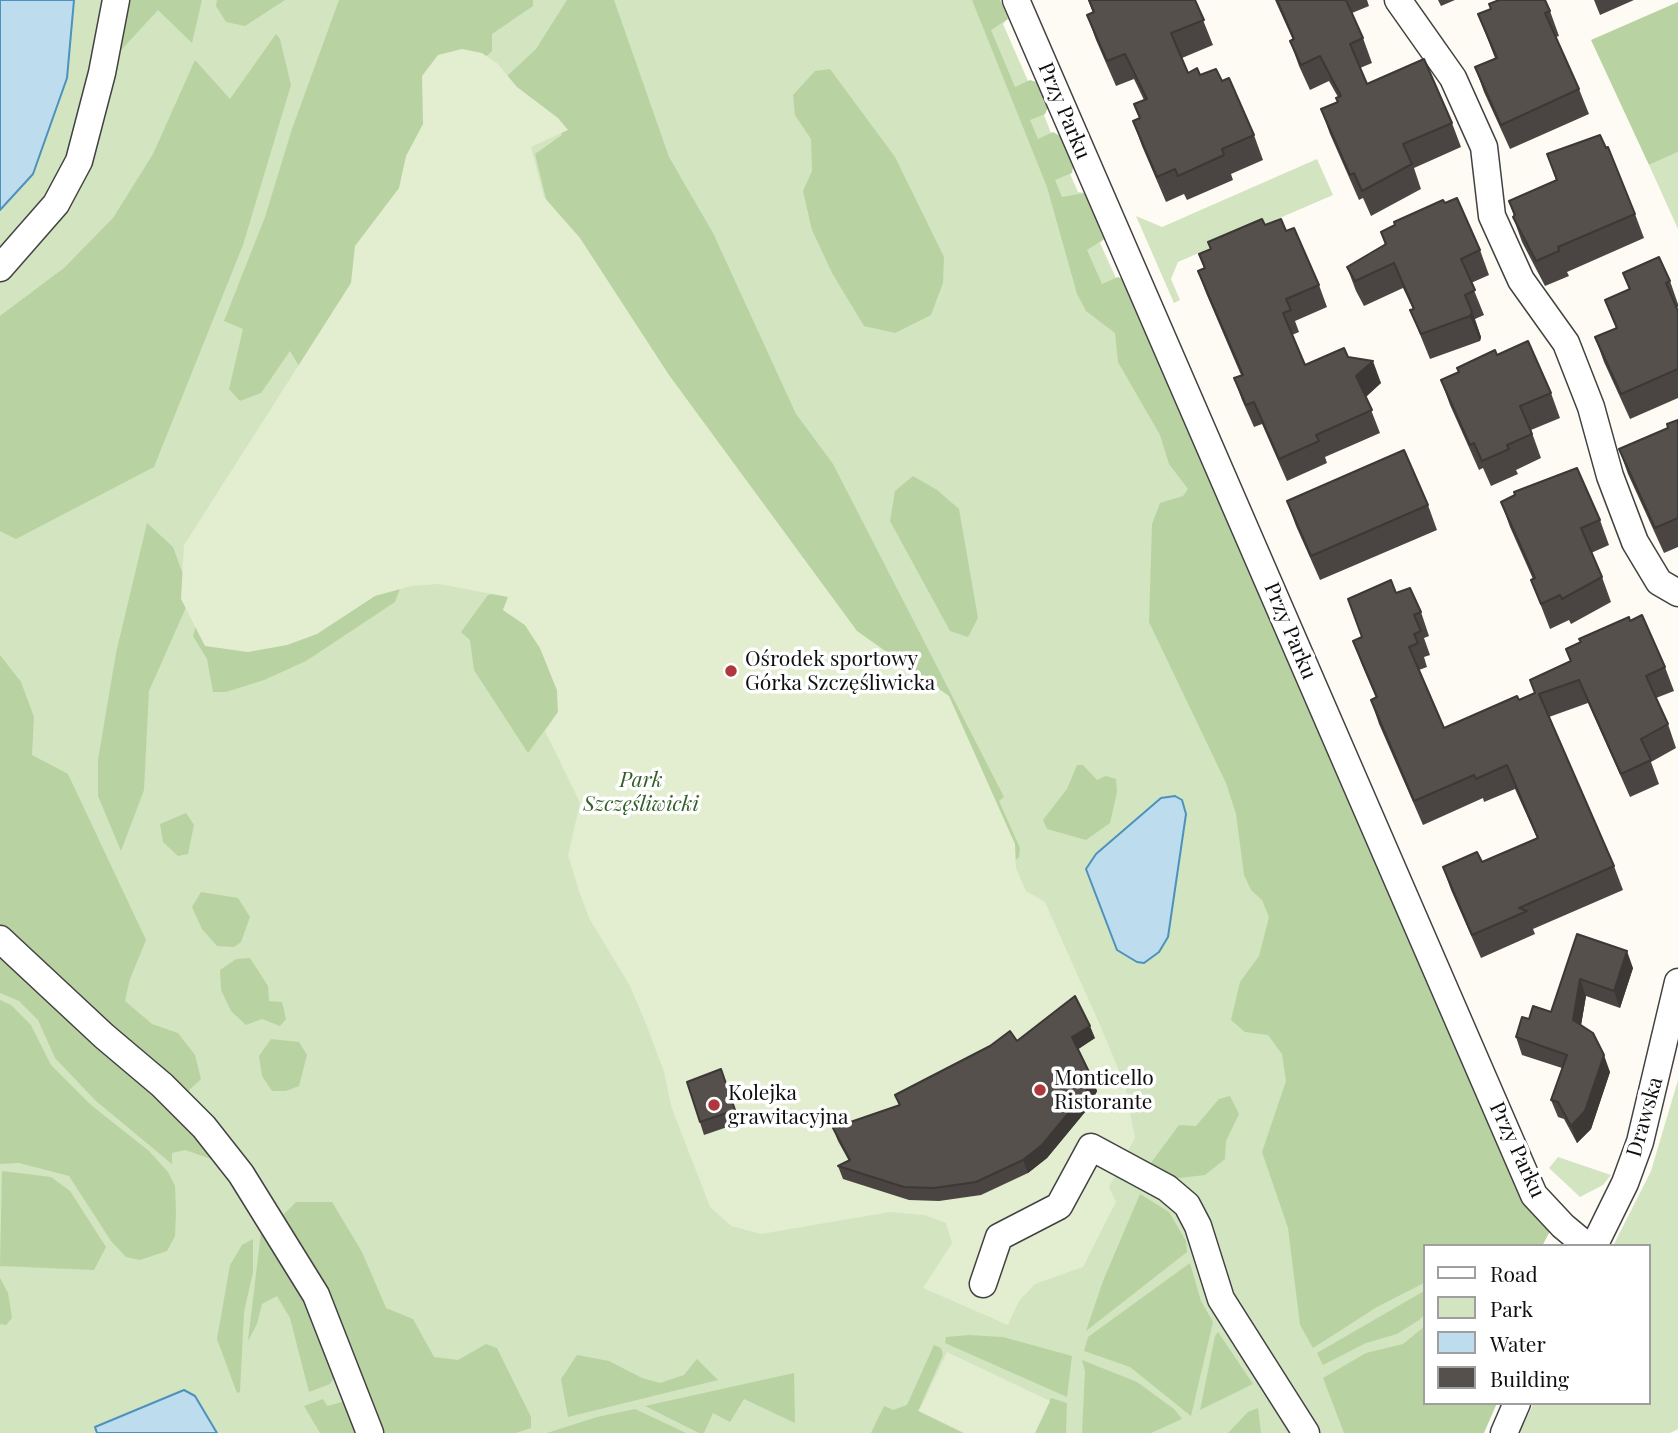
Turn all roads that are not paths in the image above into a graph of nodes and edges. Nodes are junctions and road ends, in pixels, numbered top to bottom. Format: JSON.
{"nodes":[{"id":1,"x":116,"y":0,"type":"edge"},
{"id":2,"x":1016,"y":0,"type":"edge"},
{"id":3,"x":1398,"y":0,"type":"edge"},
{"id":4,"x":0,"y":268,"type":"edge"},
{"id":5,"x":1678,"y":593,"type":"edge"},
{"id":6,"x":0,"y":939,"type":"edge"},
{"id":7,"x":1678,"y":982,"type":"edge"},
{"id":8,"x":1585,"y":1244,"type":"edge"},
{"id":9,"x":1595,"y":1244,"type":"edge"},
{"id":10,"x":983,"y":1284,"type":"dead end"},
{"id":11,"x":1516,"y":1405,"type":"edge"},
{"id":12,"x":370,"y":1433,"type":"edge"},
{"id":13,"x":1306,"y":1433,"type":"edge"},
{"id":14,"x":1504,"y":1433,"type":"edge"}],
"edges":[{"from":1,"to":4,"type":"street"},
{"from":2,"to":8,"type":"street","name":"Przy Parku"},
{"from":3,"to":5,"type":"street"},
{"from":6,"to":12,"type":"street"},
{"from":7,"to":9,"type":"street","name":"Drawska"},
{"from":10,"to":13,"type":"street"},
{"from":11,"to":14,"type":"street"}]}
